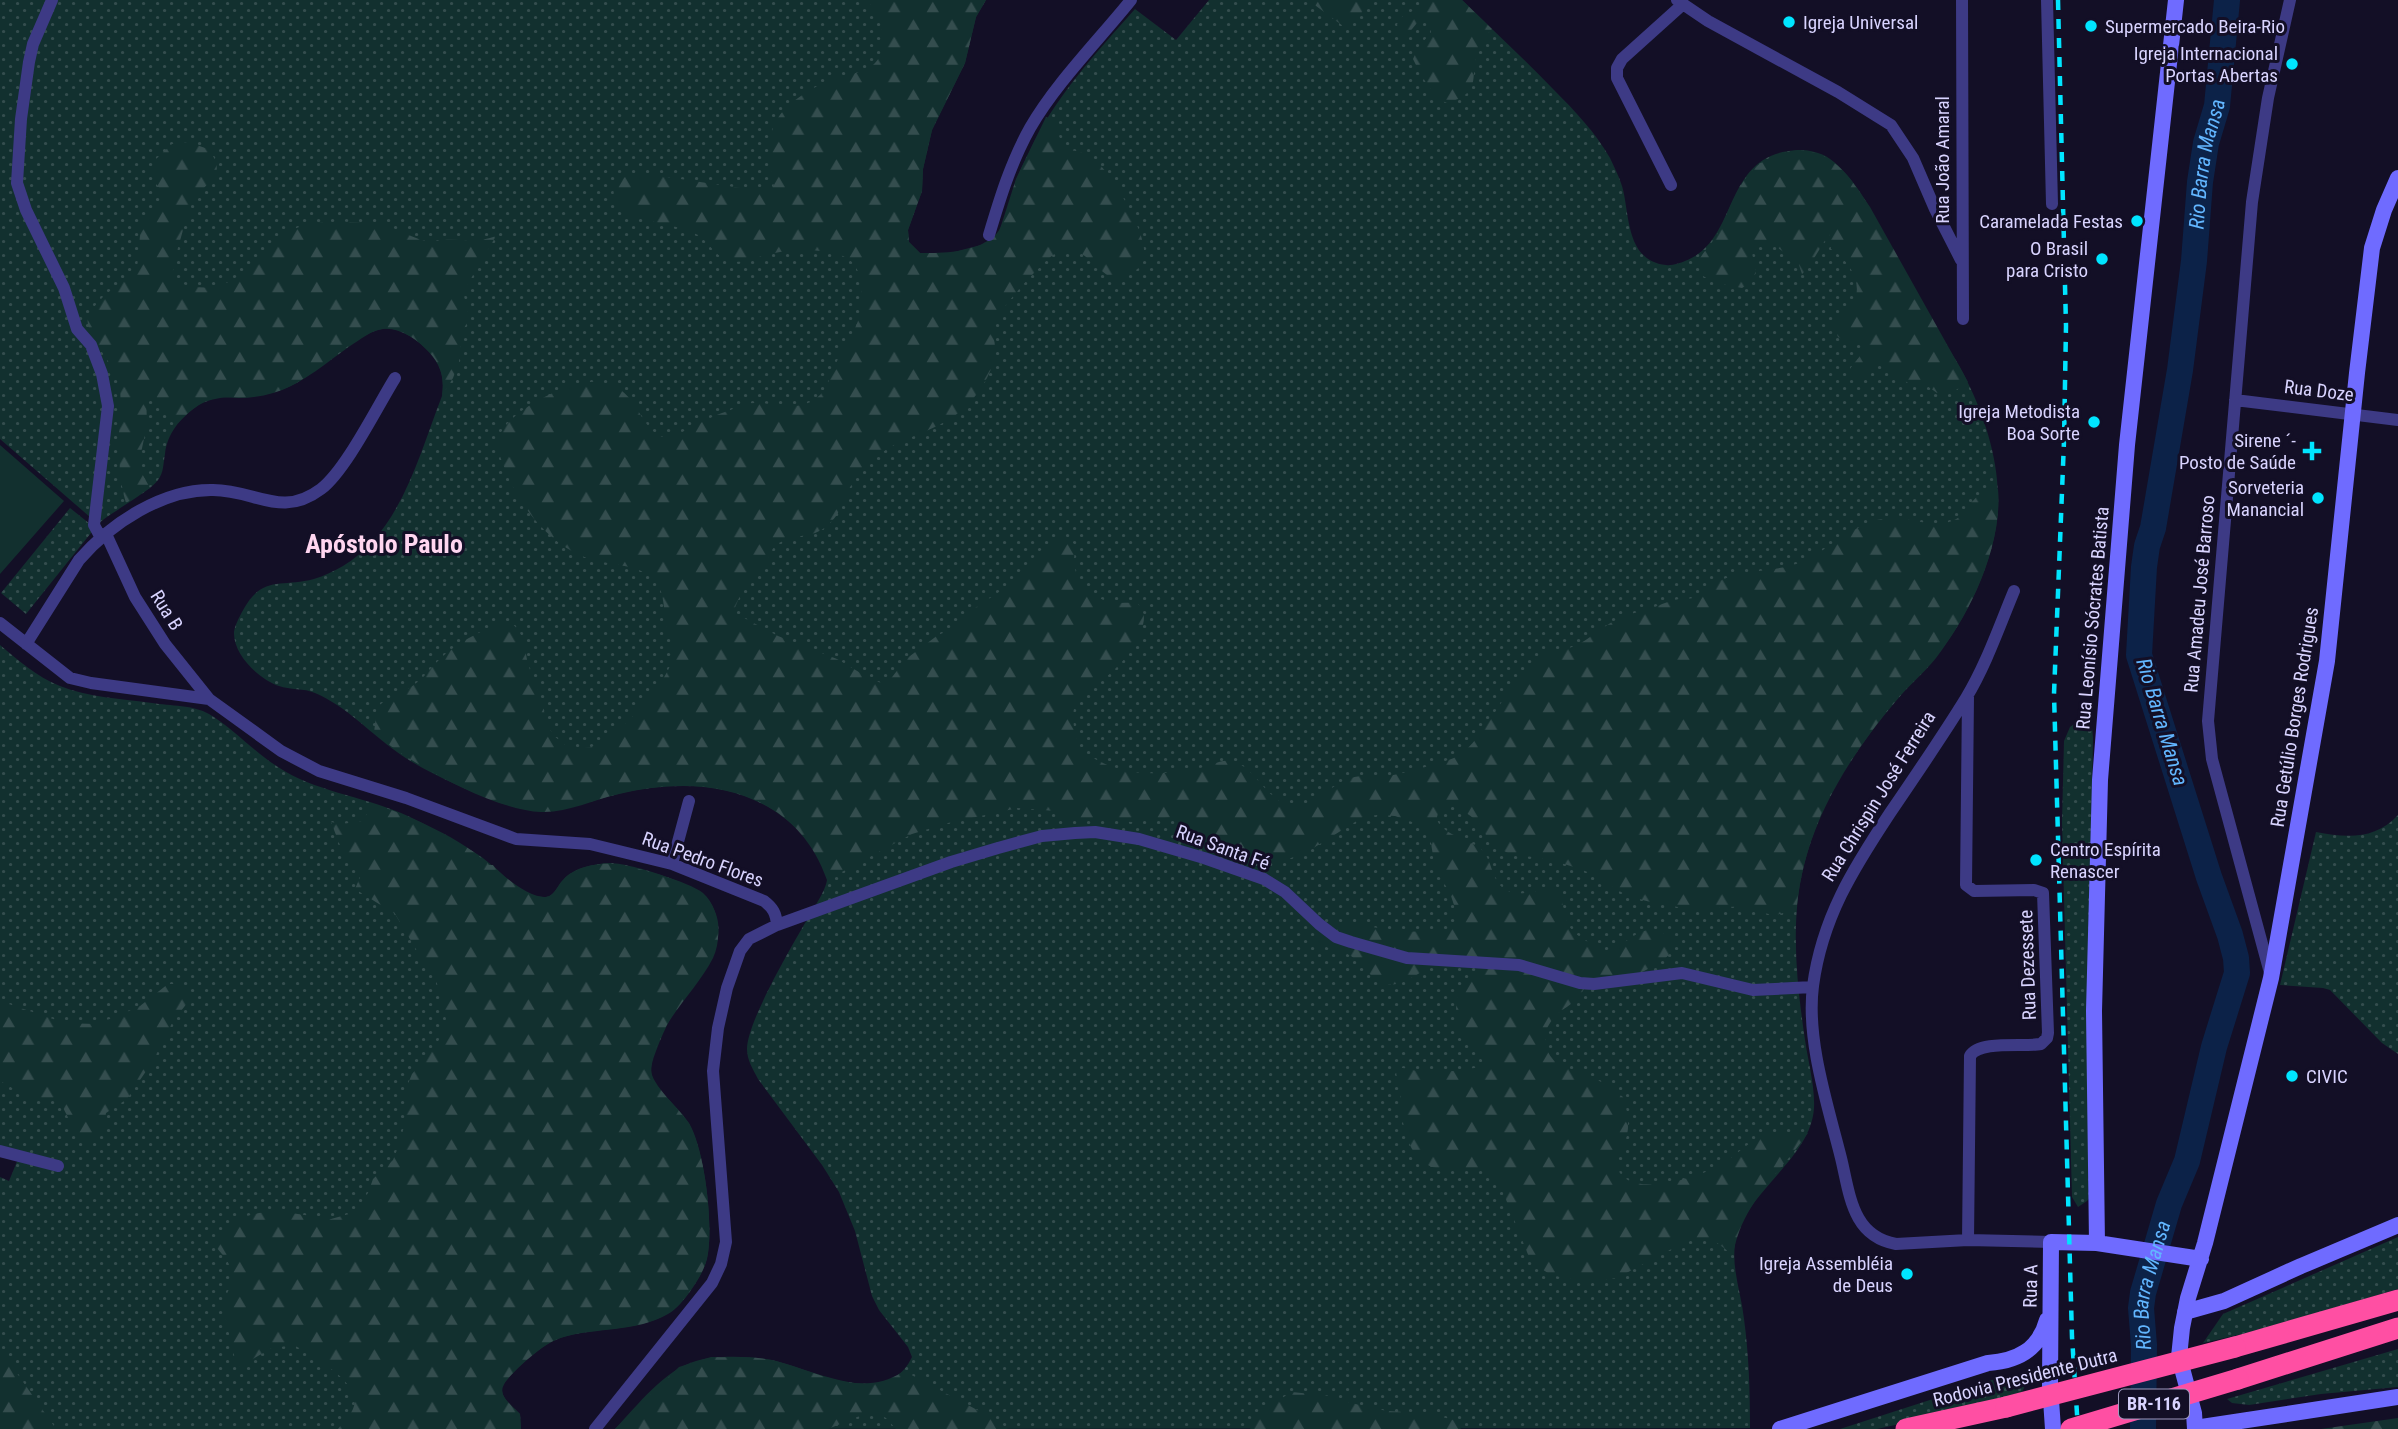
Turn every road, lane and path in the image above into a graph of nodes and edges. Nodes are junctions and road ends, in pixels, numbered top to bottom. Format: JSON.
{"nodes":[{"id":1,"x":52,"y":0,"type":"edge"},
{"id":2,"x":1131,"y":0,"type":"edge"},
{"id":3,"x":1962,"y":0,"type":"edge"},
{"id":4,"x":2047,"y":0,"type":"edge"},
{"id":5,"x":2176,"y":0,"type":"edge"},
{"id":6,"x":2290,"y":0,"type":"edge"},
{"id":7,"x":1679,"y":3,"type":"edge"},
{"id":8,"x":2398,"y":178,"type":"edge"},
{"id":9,"x":1671,"y":185,"type":"dead end"},
{"id":10,"x":2052,"y":204,"type":"dead end"},
{"id":11,"x":989,"y":234,"type":"dead end"},
{"id":12,"x":1961,"y":260,"type":"junction"},
{"id":13,"x":1963,"y":319,"type":"dead end"},
{"id":14,"x":395,"y":378,"type":"dead end"},
{"id":15,"x":2235,"y":400,"type":"junction"},
{"id":16,"x":2353,"y":414,"type":"junction"},
{"id":17,"x":2398,"y":420,"type":"edge"},
{"id":18,"x":104,"y":536,"type":"junction"},
{"id":19,"x":2014,"y":591,"type":"dead end"},
{"id":20,"x":0,"y":624,"type":"edge"},
{"id":21,"x":26,"y":645,"type":"junction"},
{"id":22,"x":1968,"y":695,"type":"junction"},
{"id":23,"x":209,"y":699,"type":"junction"},
{"id":24,"x":1944,"y":731,"type":"junction"},
{"id":25,"x":1967,"y":738,"type":"junction"},
{"id":26,"x":689,"y":801,"type":"dead end"},
{"id":27,"x":672,"y":864,"type":"junction"},
{"id":28,"x":777,"y":925,"type":"junction"},
{"id":29,"x":2271,"y":978,"type":"junction"},
{"id":30,"x":1813,"y":988,"type":"junction"},
{"id":31,"x":0,"y":1151,"type":"edge"},
{"id":32,"x":58,"y":1166,"type":"dead end"},
{"id":33,"x":2398,"y":1226,"type":"edge"},
{"id":34,"x":1968,"y":1240,"type":"junction"},
{"id":35,"x":2051,"y":1242,"type":"junction"},
{"id":36,"x":2097,"y":1243,"type":"junction"},
{"id":37,"x":2201,"y":1259,"type":"junction"},
{"id":38,"x":2050,"y":1298,"type":"junction"},
{"id":39,"x":2398,"y":1300,"type":"edge"},
{"id":40,"x":2185,"y":1312,"type":"junction"},
{"id":41,"x":2398,"y":1328,"type":"edge"},
{"id":42,"x":2398,"y":1339,"type":"edge"},
{"id":43,"x":2007,"y":1362,"type":"junction"},
{"id":44,"x":2238,"y":1379,"type":"junction"},
{"id":45,"x":2050,"y":1385,"type":"junction"},
{"id":46,"x":2398,"y":1397,"type":"edge"},
{"id":47,"x":594,"y":1429,"type":"edge"},
{"id":48,"x":1780,"y":1429,"type":"edge"},
{"id":49,"x":1906,"y":1429,"type":"edge"},
{"id":50,"x":2053,"y":1429,"type":"edge"},
{"id":51,"x":2071,"y":1429,"type":"edge"},
{"id":52,"x":2195,"y":1429,"type":"edge"}],
"edges":[{"from":1,"to":18,"type":"street","name":"Rua B"},
{"from":2,"to":11,"type":"street"},
{"from":3,"to":12,"type":"street","name":"Rua João Amaral"},
{"from":4,"to":10,"type":"street"},
{"from":5,"to":36,"type":"street","name":"Rua Leonísio Sócrates Batista"},
{"from":6,"to":15,"type":"street","name":"Rua Amadeu José Barroso"},
{"from":7,"to":9,"type":"street"},
{"from":7,"to":12,"type":"street"},
{"from":8,"to":16,"type":"street","name":"Rua Getúlio Borges Rodrigues"},
{"from":12,"to":13,"type":"street","name":"Rua João Amaral"},
{"from":14,"to":18,"type":"street"},
{"from":15,"to":16,"type":"street","name":"Rua Doze"},
{"from":15,"to":29,"type":"street","name":"Rua Amadeu José Barroso"},
{"from":16,"to":17,"type":"street","name":"Rua Doze"},
{"from":16,"to":29,"type":"street","name":"Rua Getúlio Borges Rodrigues"},
{"from":18,"to":21,"type":"street"},
{"from":18,"to":23,"type":"street","name":"Rua B"},
{"from":19,"to":22,"type":"street","name":"Rua Chrispin José Ferreira"},
{"from":20,"to":21,"type":"street","name":"Rua Pedro Flores"},
{"from":21,"to":23,"type":"street","name":"Rua Pedro Flores"},
{"from":22,"to":24,"type":"street","name":"Rua Chrispin José Ferreira"},
{"from":22,"to":25,"type":"street","name":"Rua Dezessete"},
{"from":23,"to":27,"type":"street","name":"Rua Pedro Flores"},
{"from":24,"to":25,"type":"street"},
{"from":24,"to":30,"type":"street","name":"Rua Chrispin José Ferreira"},
{"from":25,"to":34,"type":"street","name":"Rua Dezessete"},
{"from":26,"to":27,"type":"street"},
{"from":27,"to":28,"type":"street","name":"Rua Pedro Flores"},
{"from":28,"to":30,"type":"street","name":"Rua Santa Fé"},
{"from":28,"to":47,"type":"street"},
{"from":29,"to":37,"type":"street","name":"Rua Getúlio Borges Rodrigues"},
{"from":30,"to":34,"type":"street","name":"Rua Chrispin José Ferreira"},
{"from":31,"to":32,"type":"street"},
{"from":33,"to":40,"type":"street"},
{"from":34,"to":35,"type":"street","name":"Rua Chrispin José Ferreira"},
{"from":35,"to":36,"type":"street","name":"Rua Chrispin José Ferreira"},
{"from":35,"to":38,"type":"street","name":"Rua A"},
{"from":36,"to":37,"type":"street","name":"Rua Chrispin José Ferreira"},
{"from":37,"to":40,"type":"street","name":"Rua Getúlio Borges Rodrigues"},
{"from":38,"to":43,"type":"street"},
{"from":38,"to":45,"type":"street","name":"Rua A"},
{"from":39,"to":49,"type":"highway","name":"Rodovia Presidente Dutra","number":"BR-116","bridge":true},
{"from":40,"to":52,"type":"street","name":"Rua Getúlio Borges Rodrigues"},
{"from":41,"to":44,"type":"highway","number":"BR-116"},
{"from":42,"to":44,"type":"highway"},
{"from":43,"to":45,"type":"street"},
{"from":43,"to":48,"type":"street"},
{"from":44,"to":51,"type":"highway","number":"BR-116","bridge":true},
{"from":45,"to":50,"type":"street","name":"Rua A"},
{"from":46,"to":52,"type":"street"}]}
